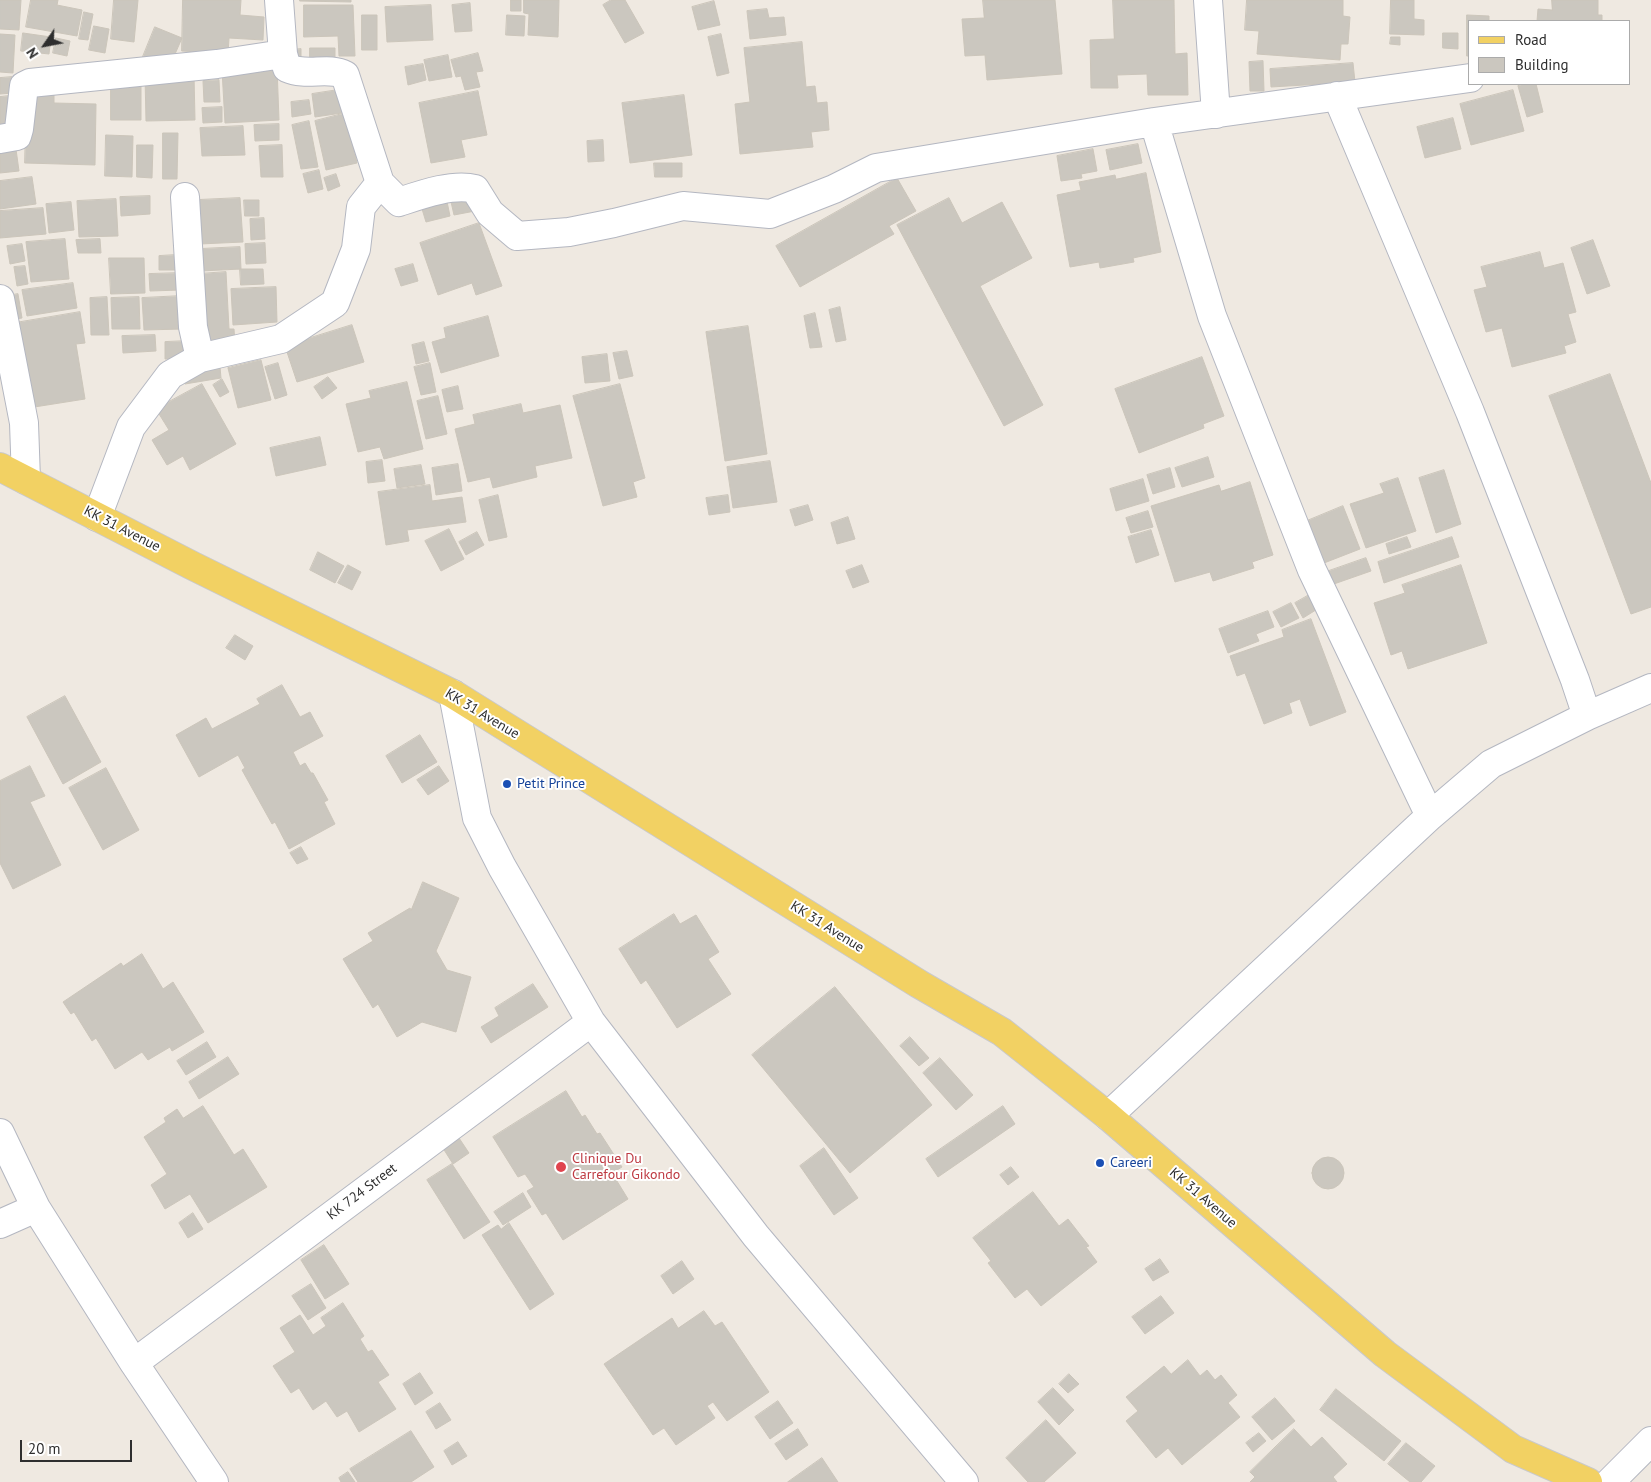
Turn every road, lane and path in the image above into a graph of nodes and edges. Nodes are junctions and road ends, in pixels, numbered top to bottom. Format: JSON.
{"nodes":[{"id":1,"x":279,"y":0,"type":"edge"},
{"id":2,"x":1208,"y":0,"type":"edge"},
{"id":3,"x":283,"y":54,"type":"junction"},
{"id":4,"x":1468,"y":78,"type":"edge"},
{"id":5,"x":1337,"y":96,"type":"junction"},
{"id":6,"x":1216,"y":114,"type":"junction"},
{"id":7,"x":1154,"y":122,"type":"junction"},
{"id":8,"x":0,"y":139,"type":"edge"},
{"id":9,"x":380,"y":183,"type":"junction"},
{"id":10,"x":185,"y":197,"type":"dead end"},
{"id":11,"x":0,"y":299,"type":"edge"},
{"id":12,"x":200,"y":358,"type":"junction"},
{"id":13,"x":0,"y":467,"type":"edge"},
{"id":14,"x":26,"y":480,"type":"junction"},
{"id":15,"x":97,"y":517,"type":"junction"},
{"id":16,"x":1651,"y":688,"type":"edge"},
{"id":17,"x":453,"y":694,"type":"junction"},
{"id":18,"x":1587,"y":716,"type":"junction"},
{"id":19,"x":1430,"y":816,"type":"junction"},
{"id":20,"x":591,"y":1022,"type":"junction"},
{"id":21,"x":1108,"y":1116,"type":"junction"},
{"id":22,"x":0,"y":1134,"type":"edge"},
{"id":23,"x":36,"y":1208,"type":"junction"},
{"id":24,"x":0,"y":1224,"type":"edge"},
{"id":25,"x":134,"y":1362,"type":"junction"},
{"id":26,"x":1651,"y":1441,"type":"edge"},
{"id":27,"x":214,"y":1482,"type":"edge"},
{"id":28,"x":964,"y":1482,"type":"edge"},
{"id":29,"x":1588,"y":1482,"type":"edge"},
{"id":30,"x":1610,"y":1482,"type":"edge"}],
"edges":[{"from":1,"to":3,"type":"street"},
{"from":2,"to":6,"type":"street"},
{"from":3,"to":8,"type":"street"},
{"from":3,"to":9,"type":"street"},
{"from":4,"to":5,"type":"street"},
{"from":5,"to":6,"type":"street"},
{"from":5,"to":18,"type":"street"},
{"from":6,"to":7,"type":"street"},
{"from":7,"to":9,"type":"street"},
{"from":7,"to":19,"type":"street"},
{"from":9,"to":12,"type":"street"},
{"from":10,"to":12,"type":"street"},
{"from":11,"to":14,"type":"street"},
{"from":12,"to":15,"type":"street"},
{"from":13,"to":14,"type":"main road","name":"KK 31 Avenue"},
{"from":14,"to":15,"type":"main road","name":"KK 31 Avenue"},
{"from":15,"to":17,"type":"main road","name":"KK 31 Avenue"},
{"from":16,"to":18,"type":"street"},
{"from":17,"to":20,"type":"street"},
{"from":17,"to":21,"type":"main road","name":"KK 31 Avenue"},
{"from":18,"to":19,"type":"street"},
{"from":19,"to":21,"type":"street"},
{"from":20,"to":25,"type":"street","name":"KK 724 Street"},
{"from":20,"to":28,"type":"street"},
{"from":21,"to":29,"type":"main road","name":"KK 31 Avenue"},
{"from":22,"to":23,"type":"street"},
{"from":23,"to":24,"type":"street"},
{"from":23,"to":25,"type":"street"},
{"from":25,"to":27,"type":"street"},
{"from":26,"to":30,"type":"street"}]}
